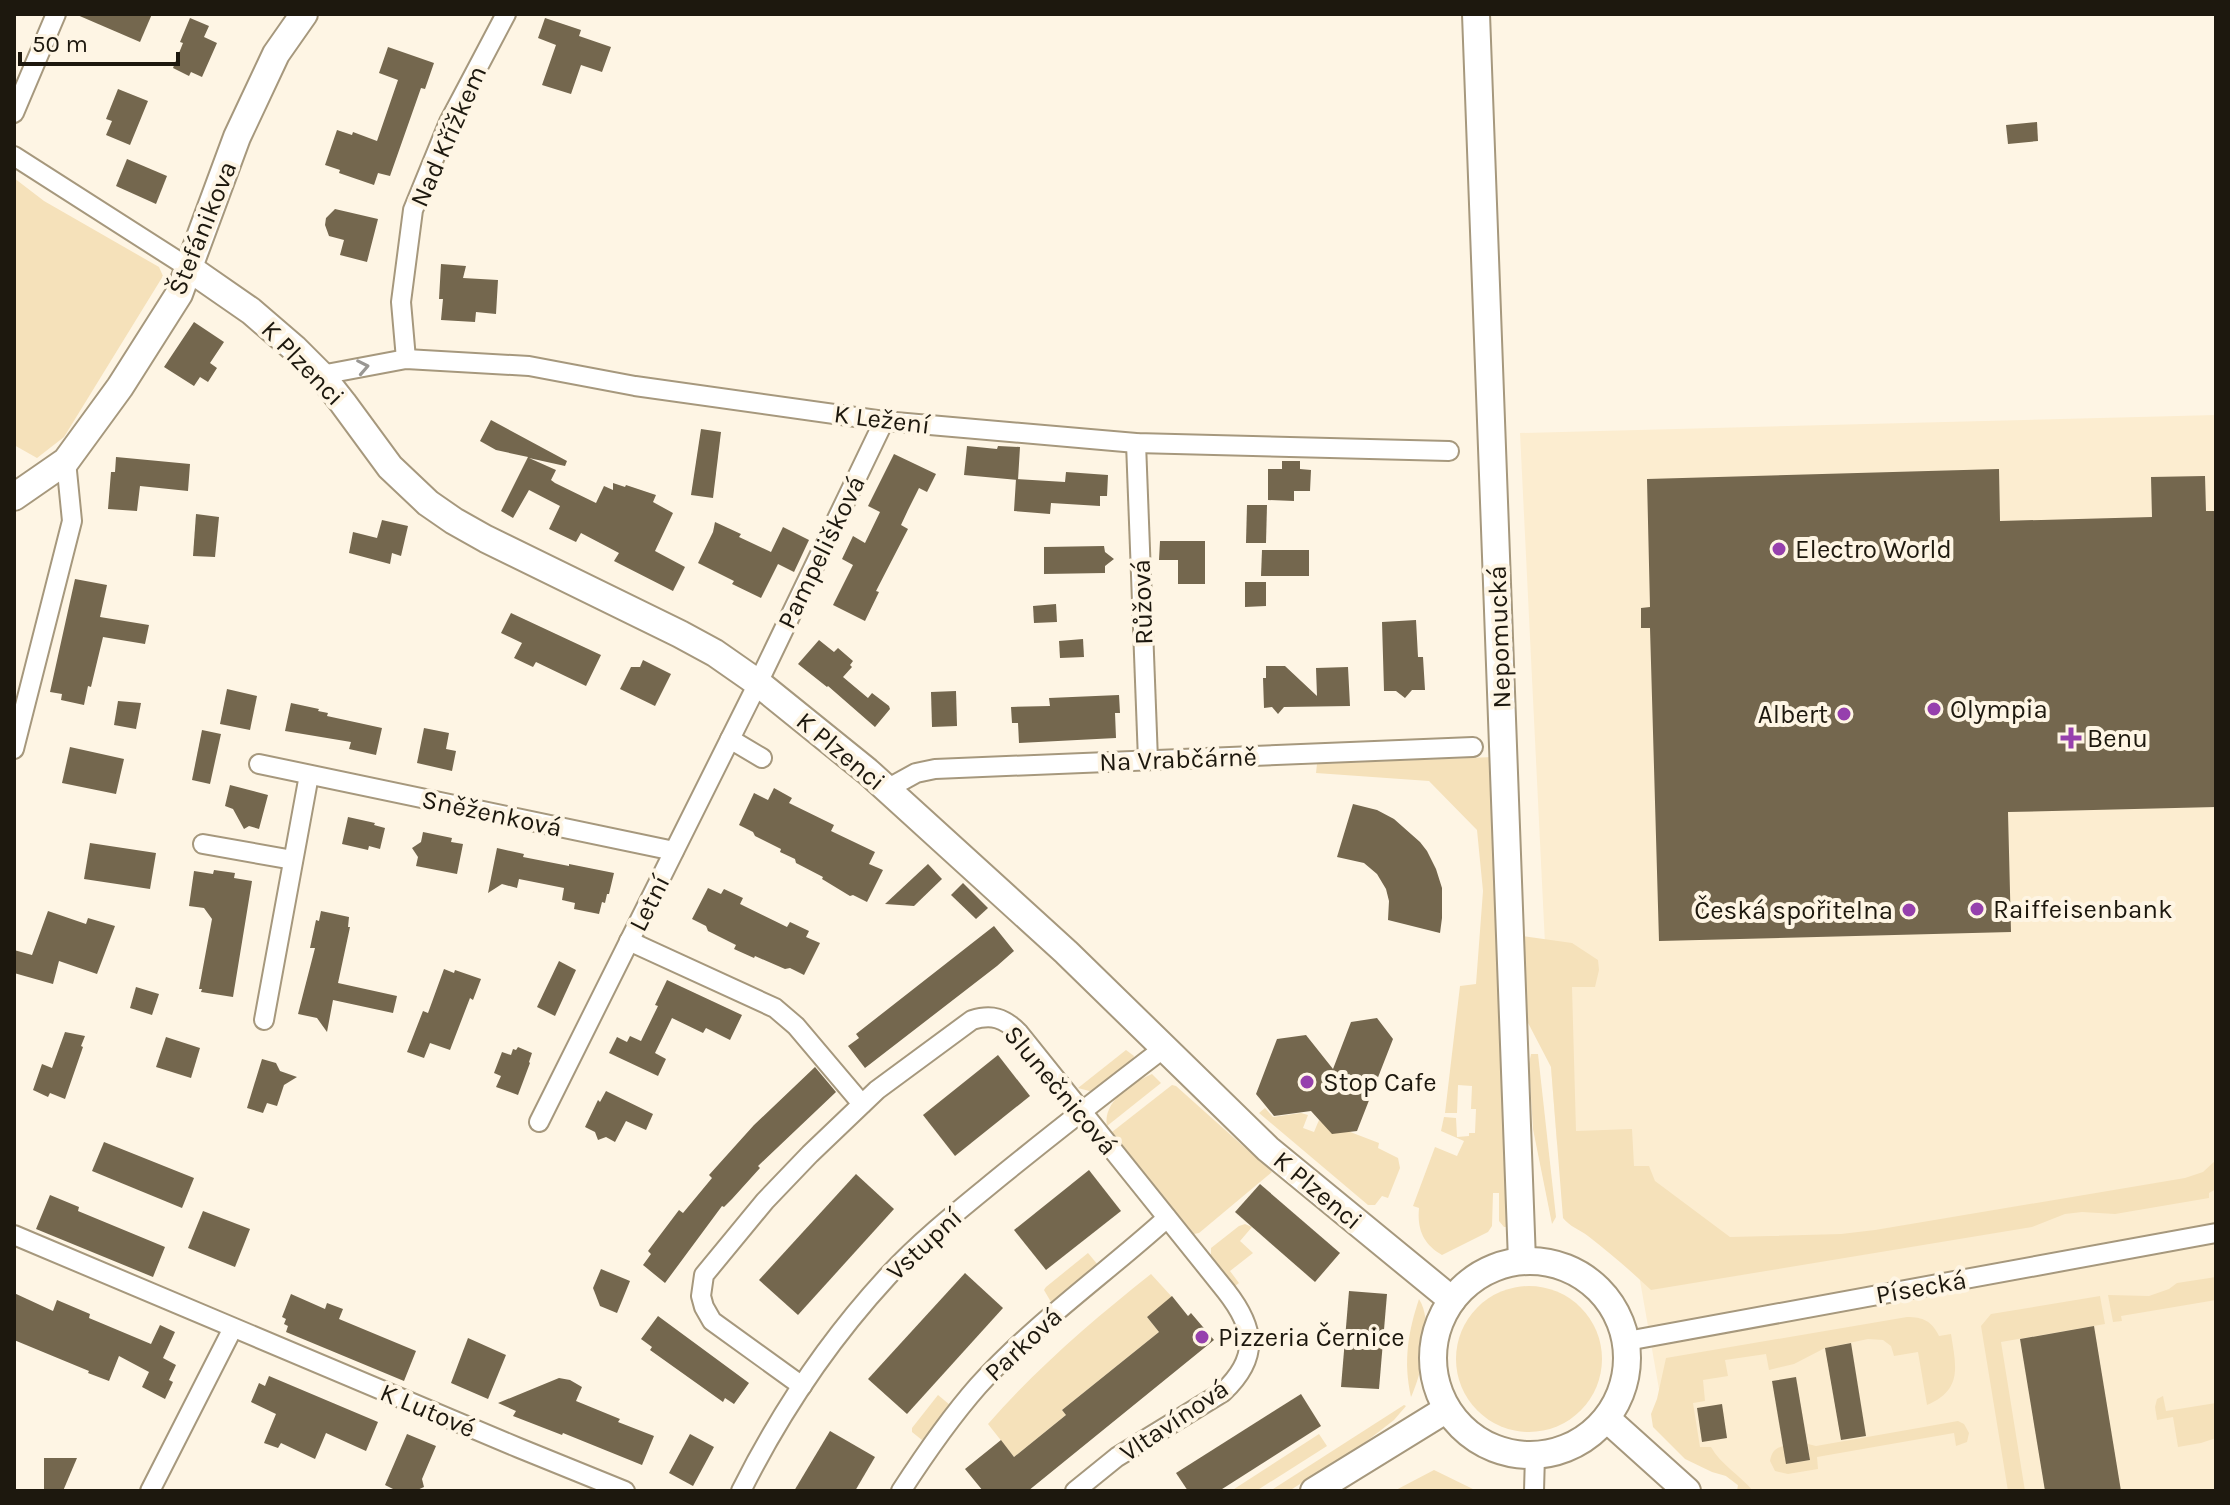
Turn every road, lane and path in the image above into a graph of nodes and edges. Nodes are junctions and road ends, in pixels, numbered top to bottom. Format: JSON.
{"nodes":[{"id":1,"x":56,"y":14,"type":"edge"},
{"id":2,"x":304,"y":14,"type":"edge"},
{"id":3,"x":506,"y":14,"type":"edge"},
{"id":4,"x":1476,"y":14,"type":"edge"},
{"id":5,"x":14,"y":113,"type":"edge"},
{"id":6,"x":14,"y":156,"type":"edge"},
{"id":7,"x":189,"y":268,"type":"junction"},
{"id":8,"x":406,"y":359,"type":"junction"},
{"id":9,"x":321,"y":375,"type":"junction"},
{"id":10,"x":884,"y":421,"type":"junction"},
{"id":11,"x":1136,"y":443,"type":"junction"},
{"id":12,"x":1449,"y":451,"type":"dead end"},
{"id":13,"x":66,"y":461,"type":"junction"},
{"id":14,"x":14,"y":497,"type":"edge"},
{"id":15,"x":758,"y":683,"type":"junction"},
{"id":16,"x":730,"y":739,"type":"junction"},
{"id":17,"x":1473,"y":747,"type":"dead end"},
{"id":18,"x":14,"y":749,"type":"edge"},
{"id":19,"x":762,"y":758,"type":"dead end"},
{"id":20,"x":1148,"y":760,"type":"junction"},
{"id":21,"x":259,"y":764,"type":"dead end"},
{"id":22,"x":309,"y":775,"type":"junction"},
{"id":23,"x":887,"y":789,"type":"junction"},
{"id":24,"x":203,"y":844,"type":"dead end"},
{"id":25,"x":674,"y":851,"type":"junction"},
{"id":26,"x":293,"y":860,"type":"junction"},
{"id":27,"x":629,"y":941,"type":"junction"},
{"id":28,"x":264,"y":1020,"type":"dead end"},
{"id":29,"x":1164,"y":1048,"type":"junction"},
{"id":30,"x":862,"y":1104,"type":"junction"},
{"id":31,"x":1082,"y":1112,"type":"junction"},
{"id":32,"x":539,"y":1122,"type":"dead end"},
{"id":33,"x":1167,"y":1218,"type":"junction"},
{"id":34,"x":2216,"y":1233,"type":"edge"},
{"id":35,"x":14,"y":1235,"type":"edge"},
{"id":36,"x":1522,"y":1261,"type":"junction"},
{"id":37,"x":1452,"y":1300,"type":"junction"},
{"id":38,"x":233,"y":1328,"type":"junction"},
{"id":39,"x":1627,"y":1341,"type":"junction"},
{"id":40,"x":802,"y":1386,"type":"junction"},
{"id":41,"x":1447,"y":1409,"type":"junction"},
{"id":42,"x":1607,"y":1419,"type":"junction"},
{"id":43,"x":1535,"y":1455,"type":"junction"},
{"id":44,"x":612,"y":1489,"type":"edge"},
{"id":45,"x":150,"y":1491,"type":"edge"},
{"id":46,"x":741,"y":1491,"type":"edge"},
{"id":47,"x":901,"y":1491,"type":"edge"},
{"id":48,"x":1075,"y":1491,"type":"edge"},
{"id":49,"x":1314,"y":1491,"type":"edge"},
{"id":50,"x":1534,"y":1491,"type":"edge"},
{"id":51,"x":1687,"y":1491,"type":"edge"}],
"edges":[{"from":1,"to":5,"type":"street"},
{"from":2,"to":7,"type":"street","name":"Štefánikova"},
{"from":3,"to":8,"type":"street","name":"Nad Křížkem"},
{"from":4,"to":36,"type":"street","name":"Nepomucká"},
{"from":6,"to":7,"type":"street"},
{"from":7,"to":9,"type":"street","name":"K Plzenci"},
{"from":7,"to":13,"type":"street","name":"Štefánikova"},
{"from":9,"to":8,"type":"street","name":"K Ležení","one_way":true},
{"from":8,"to":10,"type":"street","name":"K Ležení"},
{"from":9,"to":15,"type":"street","name":"K Plzenci"},
{"from":10,"to":11,"type":"street","name":"K Ležení"},
{"from":10,"to":15,"type":"street","name":"Pampelišková"},
{"from":11,"to":12,"type":"street","name":"K Ležení"},
{"from":11,"to":20,"type":"street","name":"Růžová"},
{"from":13,"to":14,"type":"street","name":"Štefánikova"},
{"from":13,"to":18,"type":"street"},
{"from":15,"to":16,"type":"street","name":"Letní"},
{"from":15,"to":23,"type":"street","name":"K Plzenci"},
{"from":16,"to":19,"type":"street"},
{"from":16,"to":25,"type":"street","name":"Letní"},
{"from":17,"to":20,"type":"street","name":"Na Vrabčárně"},
{"from":20,"to":23,"type":"street","name":"Na Vrabčárně"},
{"from":21,"to":22,"type":"street","name":"Sněženková"},
{"from":22,"to":25,"type":"street","name":"Sněženková"},
{"from":22,"to":26,"type":"street"},
{"from":23,"to":29,"type":"street","name":"K Plzenci"},
{"from":24,"to":26,"type":"street"},
{"from":25,"to":27,"type":"street","name":"Letní"},
{"from":26,"to":28,"type":"street"},
{"from":27,"to":30,"type":"street"},
{"from":27,"to":32,"type":"street","name":"Letní"},
{"from":29,"to":31,"type":"street","name":"Vstupní"},
{"from":29,"to":37,"type":"street","name":"K Plzenci"},
{"from":30,"to":31,"type":"street","name":"Slunečnicová"},
{"from":30,"to":40,"type":"street","name":"Slunečnicová"},
{"from":31,"to":33,"type":"street","name":"Slunečnicová"},
{"from":31,"to":40,"type":"street","name":"Vstupní"},
{"from":33,"to":47,"type":"street","name":"Parková"},
{"from":33,"to":48,"type":"street","name":"Vltavínová"},
{"from":34,"to":39,"type":"street","name":"Písecká"},
{"from":35,"to":38,"type":"street","name":"K Lutové"},
{"from":36,"to":37,"type":"street"},
{"from":36,"to":39,"type":"street"},
{"from":37,"to":41,"type":"street"},
{"from":38,"to":44,"type":"street","name":"K Lutové"},
{"from":38,"to":45,"type":"street"},
{"from":39,"to":42,"type":"street"},
{"from":40,"to":46,"type":"street","name":"Vstupní"},
{"from":41,"to":43,"type":"street"},
{"from":41,"to":49,"type":"street"},
{"from":42,"to":43,"type":"street"},
{"from":42,"to":51,"type":"street"},
{"from":43,"to":50,"type":"street"}]}
